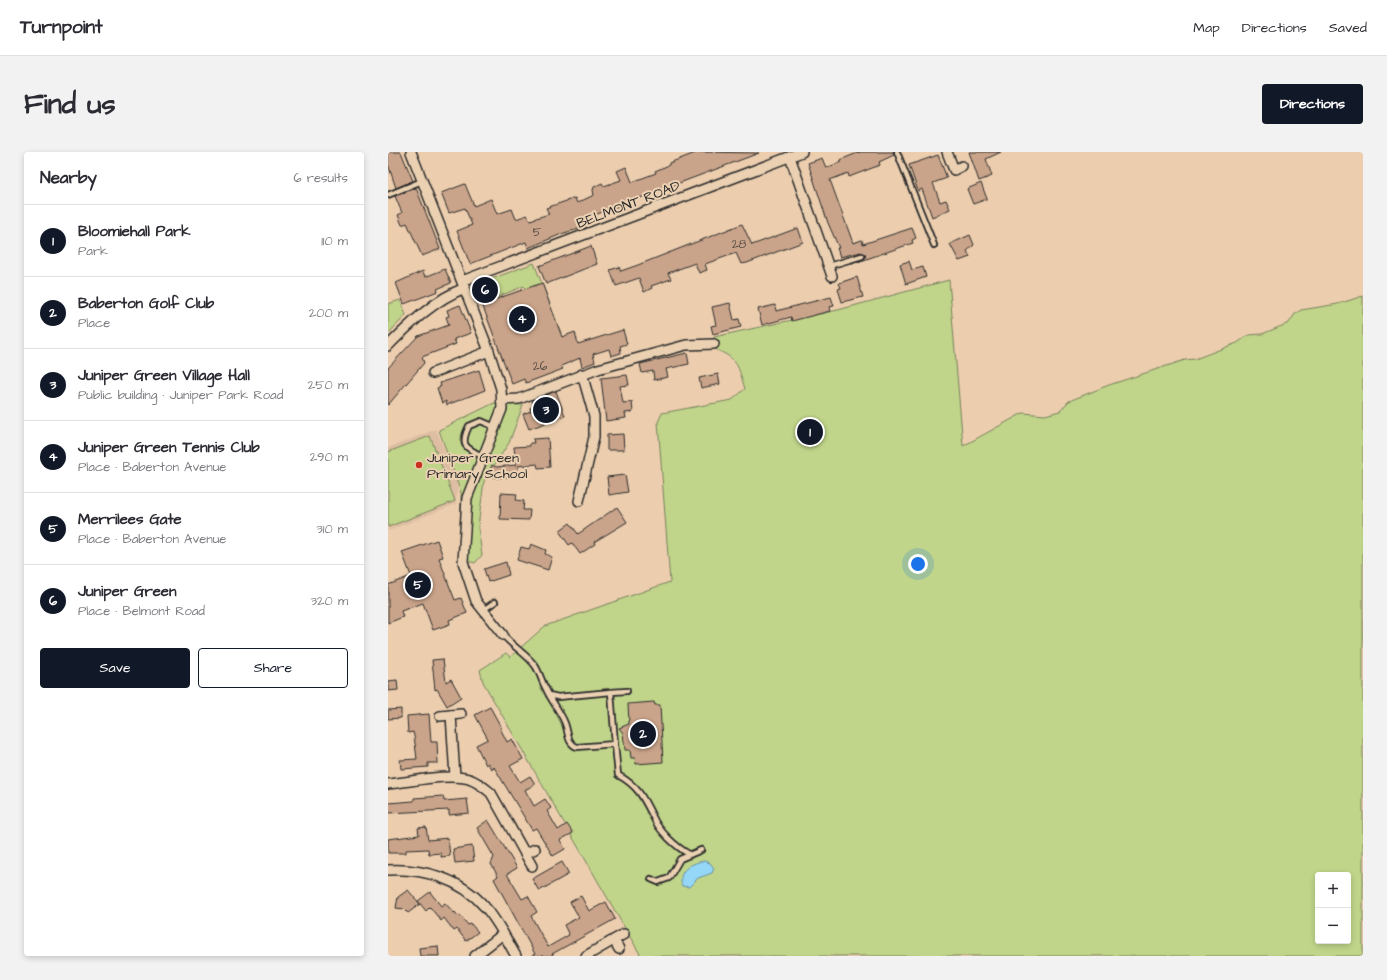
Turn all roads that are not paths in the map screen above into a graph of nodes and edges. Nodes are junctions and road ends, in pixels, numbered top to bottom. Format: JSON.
{"nodes":[{"id":1,"x":411,"y":152,"type":"edge"},
{"id":2,"x":802,"y":152,"type":"edge"},
{"id":3,"x":897,"y":152,"type":"edge"},
{"id":4,"x":947,"y":152,"type":"edge"},
{"id":5,"x":790,"y":157,"type":"junction"},
{"id":6,"x":962,"y":166,"type":"dead end"},
{"id":7,"x":422,"y":181,"type":"junction"},
{"id":8,"x":388,"y":194,"type":"edge"},
{"id":9,"x":934,"y":245,"type":"dead end"},
{"id":10,"x":862,"y":256,"type":"dead end"},
{"id":11,"x":829,"y":266,"type":"junction"},
{"id":12,"x":832,"y":276,"type":"dead end"},
{"id":13,"x":463,"y":285,"type":"junction"},
{"id":14,"x":714,"y":344,"type":"dead end"},
{"id":15,"x":388,"y":346,"type":"edge"},
{"id":16,"x":489,"y":351,"type":"junction"},
{"id":17,"x":433,"y":373,"type":"dead end"},
{"id":18,"x":582,"y":374,"type":"junction"},
{"id":19,"x":502,"y":400,"type":"junction"},
{"id":20,"x":495,"y":427,"type":"junction"},
{"id":21,"x":482,"y":456,"type":"junction"},
{"id":22,"x":579,"y":501,"type":"dead end"},
{"id":23,"x":496,"y":602,"type":"dead end"},
{"id":24,"x":483,"y":610,"type":"junction"},
{"id":25,"x":503,"y":635,"type":"joint"},
{"id":26,"x":627,"y":691,"type":"dead end"},
{"id":27,"x":611,"y":692,"type":"junction"},
{"id":28,"x":549,"y":695,"type":"junction"},
{"id":29,"x":461,"y":714,"type":"dead end"},
{"id":30,"x":450,"y":715,"type":"junction"},
{"id":31,"x":440,"y":716,"type":"dead end"},
{"id":32,"x":615,"y":744,"type":"junction"},
{"id":33,"x":455,"y":777,"type":"junction"},
{"id":34,"x":388,"y":784,"type":"edge"},
{"id":35,"x":535,"y":849,"type":"dead end"},
{"id":36,"x":682,"y":850,"type":"junction"},
{"id":37,"x":702,"y":850,"type":"dead end"},
{"id":38,"x":525,"y":854,"type":"junction"},
{"id":39,"x":689,"y":854,"type":"junction"},
{"id":40,"x":680,"y":859,"type":"junction"},
{"id":41,"x":532,"y":866,"type":"dead end"},
{"id":42,"x":388,"y":870,"type":"edge"},
{"id":43,"x":651,"y":879,"type":"dead end"},
{"id":44,"x":503,"y":934,"type":"junction"},
{"id":45,"x":624,"y":934,"type":"dead end"},
{"id":46,"x":614,"y":940,"type":"junction"},
{"id":47,"x":619,"y":949,"type":"dead end"},
{"id":48,"x":475,"y":956,"type":"edge"},
{"id":49,"x":516,"y":956,"type":"edge"},
{"id":50,"x":586,"y":956,"type":"edge"}],
"edges":[{"from":1,"to":7,"type":"street"},
{"from":2,"to":5,"type":"street","name":"BELMONT ROAD"},
{"from":3,"to":9,"type":"lane"},
{"from":4,"to":6,"type":"street"},
{"from":5,"to":11,"type":"street"},
{"from":5,"to":13,"type":"street","name":"BELMONT ROAD"},
{"from":7,"to":8,"type":"lane"},
{"from":7,"to":13,"type":"street"},
{"from":10,"to":11,"type":"lane"},
{"from":11,"to":12,"type":"street"},
{"from":13,"to":15,"type":"street","name":"BELMONT ROAD"},
{"from":13,"to":16,"type":"street"},
{"from":14,"to":18,"type":"street"},
{"from":16,"to":17,"type":"street"},
{"from":16,"to":19,"type":"street"},
{"from":18,"to":19,"type":"street"},
{"from":18,"to":22,"type":"street"},
{"from":19,"to":20,"type":"street"},
{"from":20,"to":21,"type":"street"},
{"from":20,"to":21,"type":"lane"},
{"from":21,"to":24,"type":"street"},
{"from":23,"to":24,"type":"lane"},
{"from":24,"to":25,"type":"street"},
{"from":25,"to":28,"type":"lane"},
{"from":26,"to":27,"type":"lane"},
{"from":27,"to":28,"type":"lane"},
{"from":27,"to":32,"type":"lane"},
{"from":28,"to":32,"type":"lane"},
{"from":29,"to":30,"type":"street"},
{"from":30,"to":31,"type":"street"},
{"from":30,"to":33,"type":"street"},
{"from":32,"to":36,"type":"lane"},
{"from":33,"to":34,"type":"street"},
{"from":33,"to":38,"type":"street"},
{"from":35,"to":38,"type":"street"},
{"from":36,"to":39,"type":"lane"},
{"from":36,"to":40,"type":"lane"},
{"from":37,"to":39,"type":"lane"},
{"from":38,"to":41,"type":"street"},
{"from":39,"to":40,"type":"lane"},
{"from":40,"to":43,"type":"lane"},
{"from":42,"to":44,"type":"street"},
{"from":44,"to":48,"type":"street"},
{"from":44,"to":49,"type":"street"},
{"from":45,"to":46,"type":"street"},
{"from":46,"to":47,"type":"street"},
{"from":46,"to":50,"type":"street"}]}
